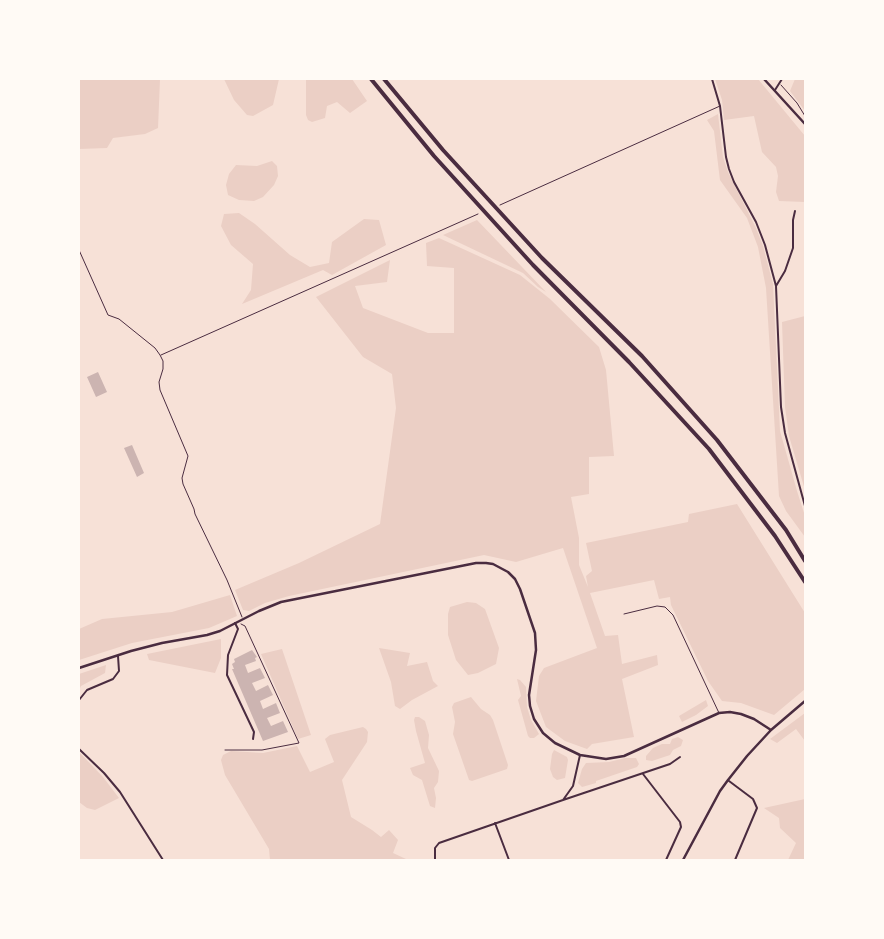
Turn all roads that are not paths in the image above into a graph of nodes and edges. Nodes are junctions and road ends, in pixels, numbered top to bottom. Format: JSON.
{"nodes":[{"id":1,"x":371,"y":79,"type":"edge"},
{"id":2,"x":384,"y":79,"type":"edge"},
{"id":3,"x":712,"y":79,"type":"edge"},
{"id":4,"x":764,"y":79,"type":"edge"},
{"id":5,"x":782,"y":79,"type":"edge"},
{"id":6,"x":775,"y":90,"type":"junction"},
{"id":7,"x":720,"y":106,"type":"junction"},
{"id":8,"x":805,"y":124,"type":"edge"},
{"id":9,"x":500,"y":205,"type":"dead end"},
{"id":10,"x":796,"y":211,"type":"dead end"},
{"id":11,"x":478,"y":214,"type":"dead end"},
{"id":12,"x":79,"y":250,"type":"edge"},
{"id":13,"x":776,"y":286,"type":"junction"},
{"id":14,"x":160,"y":355,"type":"junction"},
{"id":15,"x":805,"y":506,"type":"edge"},
{"id":16,"x":805,"y":561,"type":"edge"},
{"id":17,"x":805,"y":582,"type":"edge"},
{"id":18,"x":624,"y":614,"type":"dead end"},
{"id":19,"x":243,"y":619,"type":"junction"},
{"id":20,"x":235,"y":623,"type":"junction"},
{"id":21,"x":118,"y":656,"type":"junction"},
{"id":22,"x":79,"y":668,"type":"edge"},
{"id":23,"x":79,"y":700,"type":"edge"},
{"id":24,"x":805,"y":701,"type":"edge"},
{"id":25,"x":719,"y":713,"type":"junction"},
{"id":26,"x":771,"y":730,"type":"junction"},
{"id":27,"x":252,"y":739,"type":"dead end"},
{"id":28,"x":79,"y":749,"type":"edge"},
{"id":29,"x":580,"y":755,"type":"junction"},
{"id":30,"x":680,"y":757,"type":"dead end"},
{"id":31,"x":643,"y":774,"type":"junction"},
{"id":32,"x":728,"y":780,"type":"junction"},
{"id":33,"x":563,"y":800,"type":"junction"},
{"id":34,"x":495,"y":823,"type":"junction"},
{"id":35,"x":163,"y":860,"type":"edge"},
{"id":36,"x":436,"y":860,"type":"edge"},
{"id":37,"x":509,"y":860,"type":"edge"},
{"id":38,"x":666,"y":860,"type":"edge"},
{"id":39,"x":683,"y":860,"type":"edge"},
{"id":40,"x":735,"y":860,"type":"edge"}],
"edges":[{"from":1,"to":17,"type":"highway"},
{"from":2,"to":16,"type":"highway"},
{"from":3,"to":7,"type":"street"},
{"from":4,"to":6,"type":"street"},
{"from":5,"to":6,"type":"street"},
{"from":6,"to":8,"type":"street"},
{"from":7,"to":9,"type":"lane"},
{"from":7,"to":13,"type":"street"},
{"from":10,"to":13,"type":"street"},
{"from":11,"to":14,"type":"lane"},
{"from":12,"to":14,"type":"lane"},
{"from":13,"to":15,"type":"street"},
{"from":14,"to":19,"type":"lane"},
{"from":18,"to":25,"type":"lane"},
{"from":19,"to":20,"type":"street"},
{"from":19,"to":29,"type":"street"},
{"from":20,"to":21,"type":"street"},
{"from":20,"to":27,"type":"street"},
{"from":21,"to":22,"type":"street"},
{"from":21,"to":23,"type":"street"},
{"from":24,"to":26,"type":"street"},
{"from":25,"to":26,"type":"street"},
{"from":25,"to":29,"type":"street"},
{"from":26,"to":32,"type":"street"},
{"from":28,"to":35,"type":"street"},
{"from":29,"to":33,"type":"street"},
{"from":30,"to":31,"type":"street"},
{"from":31,"to":33,"type":"street"},
{"from":31,"to":38,"type":"street"},
{"from":32,"to":39,"type":"street"},
{"from":32,"to":40,"type":"street"},
{"from":33,"to":34,"type":"street"},
{"from":34,"to":36,"type":"street"},
{"from":34,"to":37,"type":"street"}]}
